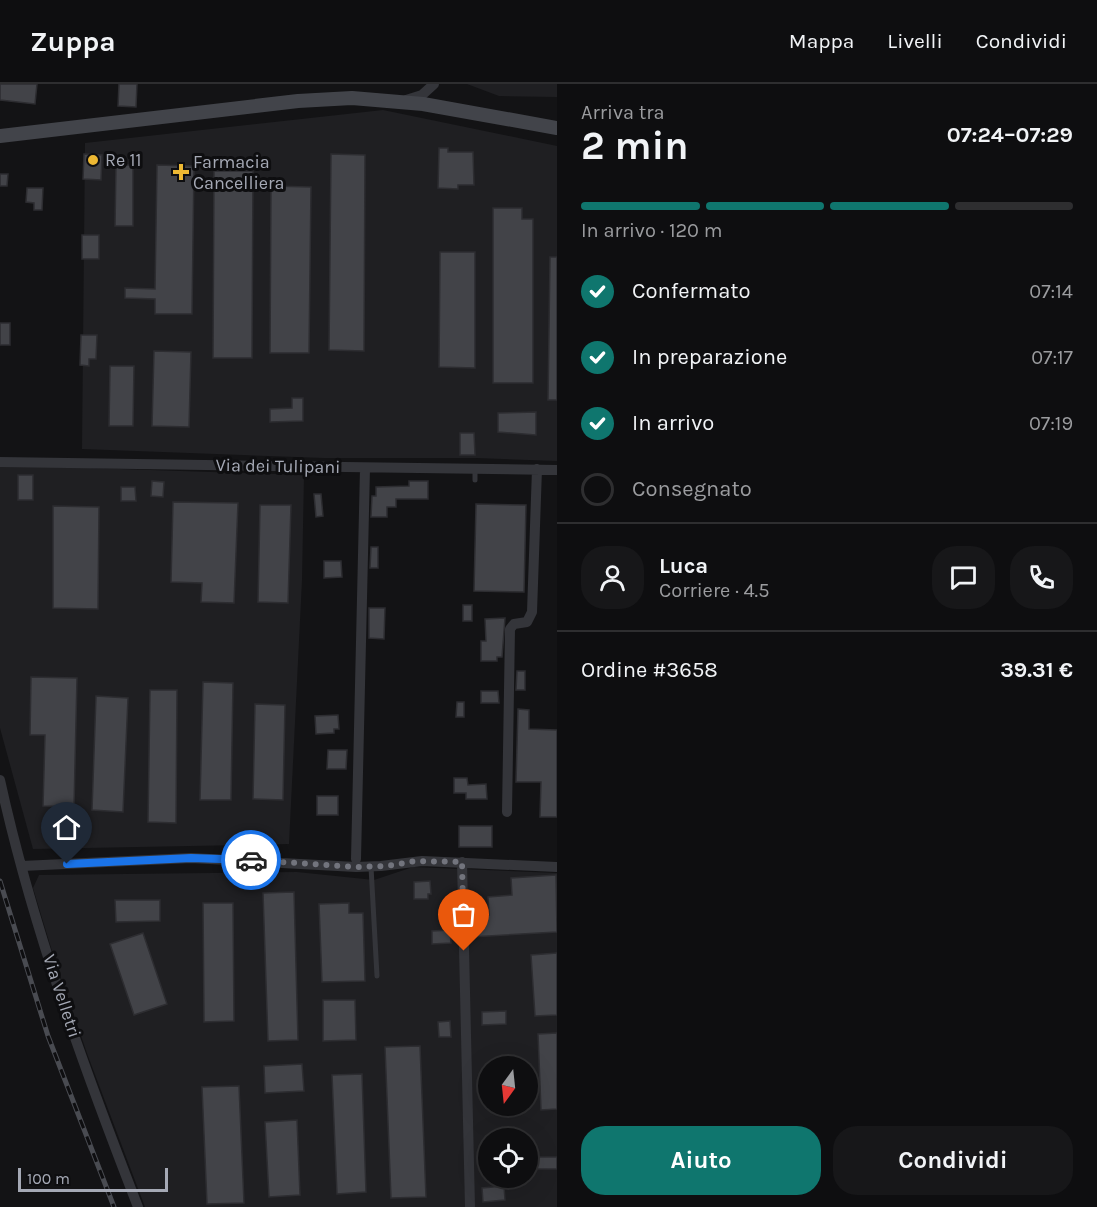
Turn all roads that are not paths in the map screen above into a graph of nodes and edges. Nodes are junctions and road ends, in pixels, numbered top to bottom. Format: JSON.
{"nodes":[{"id":1,"x":434,"y":84,"type":"edge"},
{"id":2,"x":404,"y":101,"type":"junction"},
{"id":3,"x":438,"y":106,"type":"junction"},
{"id":4,"x":557,"y":128,"type":"edge"},
{"id":5,"x":0,"y":136,"type":"edge"},
{"id":6,"x":0,"y":462,"type":"edge"},
{"id":7,"x":365,"y":468,"type":"junction"},
{"id":8,"x":475,"y":468,"type":"junction"},
{"id":9,"x":537,"y":469,"type":"junction"},
{"id":10,"x":557,"y":470,"type":"edge"},
{"id":11,"x":475,"y":480,"type":"dead end"},
{"id":12,"x":0,"y":780,"type":"edge"},
{"id":13,"x":507,"y":812,"type":"dead end"},
{"id":14,"x":356,"y":859,"type":"dead end"},
{"id":15,"x":462,"y":862,"type":"junction"},
{"id":16,"x":22,"y":866,"type":"junction"},
{"id":17,"x":371,"y":867,"type":"junction"},
{"id":18,"x":557,"y":867,"type":"edge"},
{"id":19,"x":377,"y":976,"type":"dead end"},
{"id":20,"x":138,"y":1207,"type":"edge"},
{"id":21,"x":470,"y":1207,"type":"edge"}],
"edges":[{"from":1,"to":2,"type":"street"},
{"from":1,"to":3,"type":"street"},
{"from":2,"to":3,"type":"street"},
{"from":2,"to":5,"type":"street"},
{"from":3,"to":4,"type":"street"},
{"from":6,"to":7,"type":"street","name":"Via dei Tulipani"},
{"from":7,"to":8,"type":"street","name":"Via dei Tulipani"},
{"from":7,"to":14,"type":"street"},
{"from":8,"to":9,"type":"street","name":"Via dei Tulipani"},
{"from":8,"to":11,"type":"lane"},
{"from":9,"to":10,"type":"street","name":"Via dei Tulipani"},
{"from":9,"to":13,"type":"street"},
{"from":12,"to":16,"type":"street","name":"Via Velletri"},
{"from":15,"to":17,"type":"street"},
{"from":15,"to":18,"type":"street"},
{"from":15,"to":21,"type":"street"},
{"from":16,"to":17,"type":"street"},
{"from":16,"to":20,"type":"street","name":"Via Velletri"},
{"from":17,"to":19,"type":"lane"}]}
